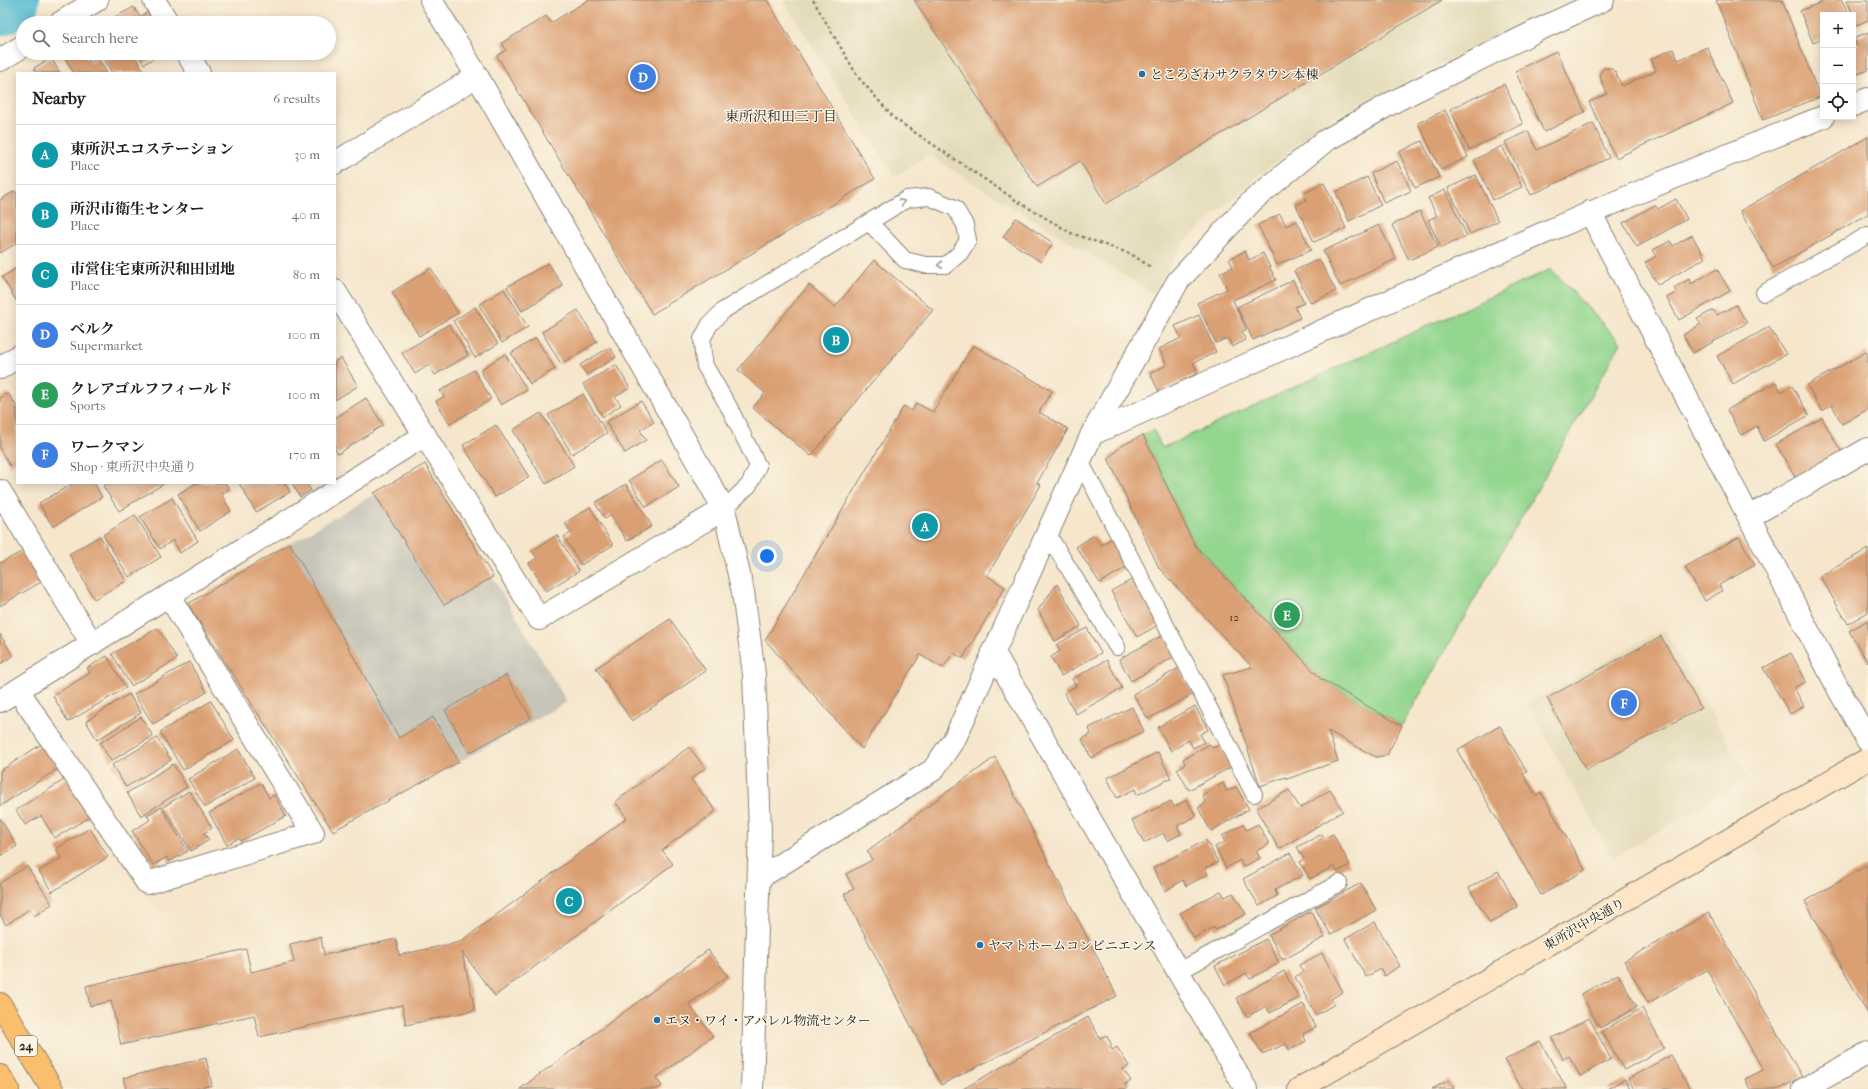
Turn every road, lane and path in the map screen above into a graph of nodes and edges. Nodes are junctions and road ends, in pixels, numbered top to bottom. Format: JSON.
{"nodes":[{"id":1,"x":97,"y":0,"type":"edge"},
{"id":2,"x":154,"y":0,"type":"edge"},
{"id":3,"x":431,"y":0,"type":"edge"},
{"id":4,"x":813,"y":0,"type":"edge"},
{"id":5,"x":1603,"y":0,"type":"edge"},
{"id":6,"x":71,"y":16,"type":"edge"},
{"id":7,"x":164,"y":16,"type":"edge"},
{"id":8,"x":16,"y":50,"type":"edge"},
{"id":9,"x":0,"y":60,"type":"edge"},
{"id":10,"x":191,"y":60,"type":"edge"},
{"id":11,"x":198,"y":72,"type":"edge"},
{"id":12,"x":477,"y":76,"type":"junction"},
{"id":13,"x":1868,"y":99,"type":"edge"},
{"id":14,"x":1856,"y":104,"type":"edge"},
{"id":15,"x":1820,"y":118,"type":"edge"},
{"id":16,"x":336,"y":162,"type":"edge"},
{"id":17,"x":1590,"y":212,"type":"junction"},
{"id":18,"x":869,"y":222,"type":"junction"},
{"id":19,"x":1868,"y":235,"type":"edge"},
{"id":20,"x":1174,"y":289,"type":"junction"},
{"id":21,"x":336,"y":293,"type":"edge"},
{"id":22,"x":1764,"y":293,"type":"dead end"},
{"id":23,"x":16,"y":358,"type":"edge"},
{"id":24,"x":0,"y":368,"type":"edge"},
{"id":25,"x":1092,"y":434,"type":"junction"},
{"id":26,"x":425,"y":436,"type":"junction"},
{"id":27,"x":1868,"y":449,"type":"edge"},
{"id":28,"x":1080,"y":461,"type":"junction"},
{"id":29,"x":0,"y":491,"type":"edge"},
{"id":30,"x":724,"y":509,"type":"junction"},
{"id":31,"x":1749,"y":516,"type":"junction"},
{"id":32,"x":1046,"y":533,"type":"junction"},
{"id":33,"x":169,"y":596,"type":"junction"},
{"id":34,"x":92,"y":644,"type":"junction"},
{"id":35,"x":1117,"y":647,"type":"dead end"},
{"id":36,"x":993,"y":651,"type":"junction"},
{"id":37,"x":9,"y":696,"type":"edge"},
{"id":38,"x":1868,"y":741,"type":"edge"},
{"id":39,"x":1868,"y":759,"type":"edge"},
{"id":40,"x":1254,"y":794,"type":"dead end"},
{"id":41,"x":759,"y":878,"type":"junction"},
{"id":42,"x":1339,"y":883,"type":"dead end"},
{"id":43,"x":1178,"y":972,"type":"junction"},
{"id":44,"x":0,"y":1004,"type":"edge"},
{"id":45,"x":1868,"y":1053,"type":"edge"},
{"id":46,"x":0,"y":1076,"type":"edge"},
{"id":47,"x":8,"y":1089,"type":"edge"},
{"id":48,"x":52,"y":1089,"type":"edge"},
{"id":49,"x":752,"y":1089,"type":"edge"},
{"id":50,"x":1246,"y":1089,"type":"edge"},
{"id":51,"x":1299,"y":1089,"type":"edge"},
{"id":52,"x":1804,"y":1089,"type":"edge"}],
"edges":[{"from":1,"to":6,"type":"street"},
{"from":2,"to":7,"type":"street"},
{"from":3,"to":12,"type":"street"},
{"from":4,"to":20,"type":"path"},
{"from":5,"to":20,"type":"street"},
{"from":8,"to":9,"type":"street"},
{"from":10,"to":11,"type":"street"},
{"from":12,"to":16,"type":"street"},
{"from":12,"to":30,"type":"street"},
{"from":13,"to":14,"type":"street"},
{"from":15,"to":17,"type":"street"},
{"from":17,"to":25,"type":"street"},
{"from":17,"to":31,"type":"street"},
{"from":18,"to":18,"type":"lane","one_way":true},
{"from":18,"to":30,"type":"lane"},
{"from":19,"to":22,"type":"lane"},
{"from":20,"to":25,"type":"street"},
{"from":21,"to":26,"type":"street"},
{"from":23,"to":24,"type":"street"},
{"from":25,"to":28,"type":"street"},
{"from":26,"to":30,"type":"street"},
{"from":26,"to":33,"type":"street"},
{"from":27,"to":31,"type":"street"},
{"from":28,"to":32,"type":"street"},
{"from":28,"to":40,"type":"lane"},
{"from":29,"to":34,"type":"street"},
{"from":30,"to":41,"type":"street"},
{"from":31,"to":38,"type":"street"},
{"from":32,"to":35,"type":"lane"},
{"from":32,"to":36,"type":"street"},
{"from":33,"to":34,"type":"street"},
{"from":33,"to":37,"type":"street"},
{"from":34,"to":37,"type":"street"},
{"from":36,"to":41,"type":"street"},
{"from":36,"to":43,"type":"street"},
{"from":39,"to":51,"type":"street","name":"東所沢中央通り"},
{"from":41,"to":49,"type":"street"},
{"from":42,"to":43,"type":"lane"},
{"from":43,"to":50,"type":"street"},
{"from":44,"to":48,"type":"main road","number":"24"},
{"from":45,"to":52,"type":"street"},
{"from":46,"to":47,"type":"main road"}]}
